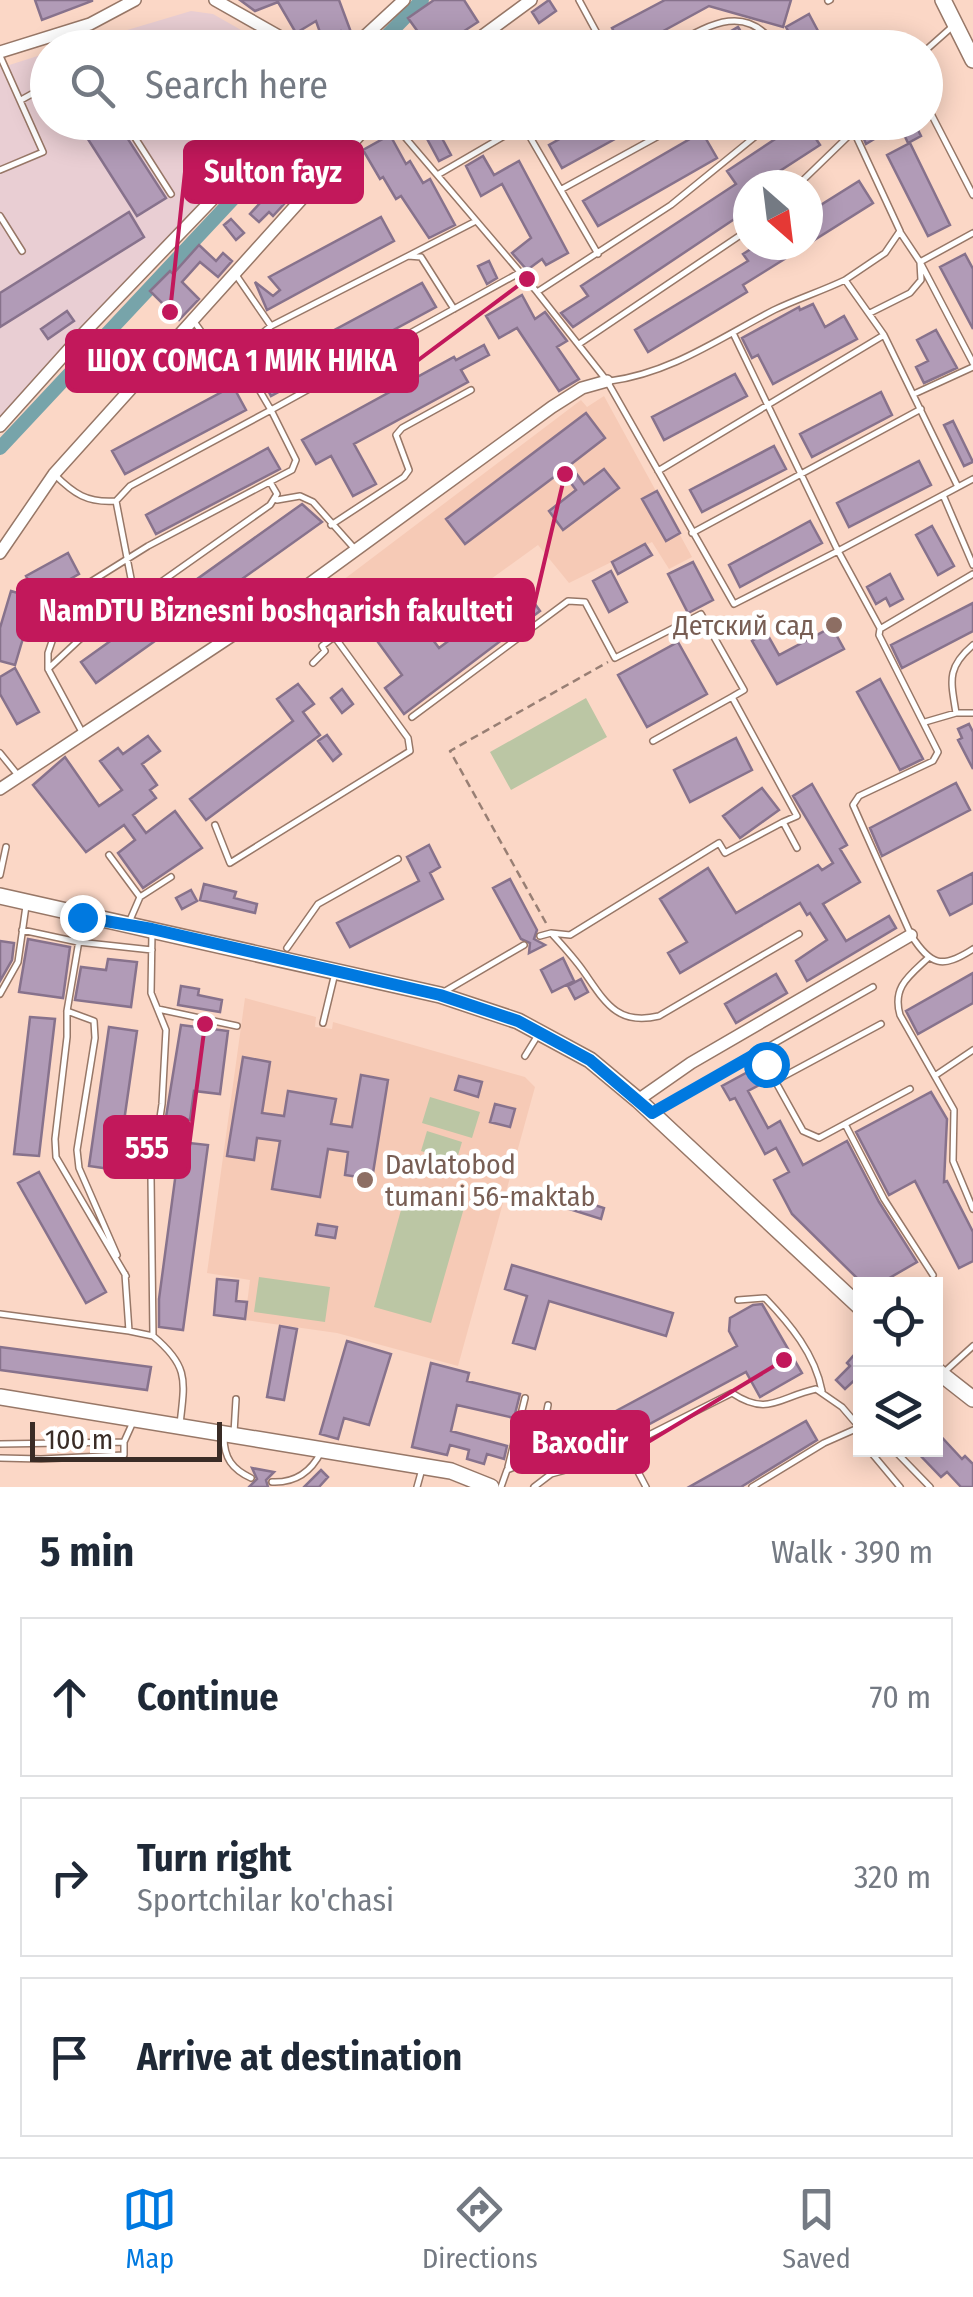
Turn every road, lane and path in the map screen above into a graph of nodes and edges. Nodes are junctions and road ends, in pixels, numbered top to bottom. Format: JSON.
{"nodes":[{"id":1,"x":135,"y":0,"type":"edge"},
{"id":2,"x":215,"y":0,"type":"edge"},
{"id":3,"x":404,"y":0,"type":"edge"},
{"id":4,"x":531,"y":0,"type":"edge"},
{"id":5,"x":579,"y":0,"type":"edge"},
{"id":6,"x":943,"y":0,"type":"edge"},
{"id":7,"x":956,"y":24,"type":"junction"},
{"id":8,"x":72,"y":30,"type":"edge"},
{"id":9,"x":268,"y":30,"type":"edge"},
{"id":10,"x":372,"y":30,"type":"edge"},
{"id":11,"x":490,"y":30,"type":"edge"},
{"id":12,"x":595,"y":30,"type":"edge"},
{"id":13,"x":702,"y":30,"type":"edge"},
{"id":14,"x":762,"y":30,"type":"edge"},
{"id":15,"x":943,"y":35,"type":"edge"},
{"id":16,"x":30,"y":44,"type":"edge"},
{"id":17,"x":0,"y":54,"type":"edge"},
{"id":18,"x":973,"y":60,"type":"edge"},
{"id":19,"x":30,"y":95,"type":"edge"},
{"id":20,"x":21,"y":100,"type":"junction"},
{"id":21,"x":30,"y":121,"type":"edge"},
{"id":22,"x":943,"y":137,"type":"edge"},
{"id":23,"x":38,"y":140,"type":"edge"},
{"id":24,"x":136,"y":140,"type":"edge"},
{"id":25,"x":269,"y":140,"type":"edge"},
{"id":26,"x":354,"y":140,"type":"edge"},
{"id":27,"x":408,"y":140,"type":"edge"},
{"id":28,"x":498,"y":140,"type":"edge"},
{"id":29,"x":534,"y":140,"type":"edge"},
{"id":30,"x":652,"y":140,"type":"edge"},
{"id":31,"x":751,"y":140,"type":"edge"},
{"id":32,"x":847,"y":140,"type":"edge"},
{"id":33,"x":857,"y":140,"type":"edge"},
{"id":34,"x":0,"y":170,"type":"edge"},
{"id":35,"x":814,"y":170,"type":"edge"},
{"id":36,"x":439,"y":175,"type":"junction"},
{"id":37,"x":562,"y":190,"type":"junction"},
{"id":38,"x":170,"y":194,"type":"dead end"},
{"id":39,"x":973,"y":195,"type":"edge"},
{"id":40,"x":0,"y":216,"type":"edge"},
{"id":41,"x":476,"y":220,"type":"junction"},
{"id":42,"x":900,"y":231,"type":"junction"},
{"id":43,"x":973,"y":233,"type":"edge"},
{"id":44,"x":733,"y":240,"type":"edge"},
{"id":45,"x":22,"y":251,"type":"dead end"},
{"id":46,"x":598,"y":254,"type":"junction"},
{"id":47,"x":408,"y":256,"type":"junction"},
{"id":48,"x":920,"y":262,"type":"junction"},
{"id":49,"x":234,"y":272,"type":"junction"},
{"id":50,"x":519,"y":273,"type":"junction"},
{"id":51,"x":846,"y":280,"type":"junction"},
{"id":52,"x":537,"y":292,"type":"junction"},
{"id":53,"x":454,"y":309,"type":"junction"},
{"id":54,"x":870,"y":313,"type":"junction"},
{"id":55,"x":192,"y":319,"type":"junction"},
{"id":56,"x":271,"y":326,"type":"junction"},
{"id":57,"x":733,"y":333,"type":"junction"},
{"id":58,"x":884,"y":335,"type":"junction"},
{"id":59,"x":579,"y":344,"type":"junction"},
{"id":60,"x":247,"y":346,"type":"junction"},
{"id":61,"x":973,"y":365,"type":"edge"},
{"id":62,"x":607,"y":382,"type":"junction"},
{"id":63,"x":471,"y":390,"type":"dead end"},
{"id":64,"x":914,"y":394,"type":"junction"},
{"id":65,"x":769,"y":405,"type":"junction"},
{"id":66,"x":922,"y":409,"type":"junction"},
{"id":67,"x":270,"y":410,"type":"junction"},
{"id":68,"x":0,"y":426,"type":"edge"},
{"id":69,"x":658,"y":471,"type":"junction"},
{"id":70,"x":54,"y":474,"type":"junction"},
{"id":71,"x":800,"y":477,"type":"junction"},
{"id":72,"x":973,"y":478,"type":"edge"},
{"id":73,"x":270,"y":482,"type":"junction"},
{"id":74,"x":958,"y":487,"type":"junction"},
{"id":75,"x":942,"y":495,"type":"junction"},
{"id":76,"x":276,"y":500,"type":"junction"},
{"id":77,"x":116,"y":502,"type":"junction"},
{"id":78,"x":331,"y":525,"type":"junction"},
{"id":79,"x":692,"y":534,"type":"junction"},
{"id":80,"x":356,"y":550,"type":"junction"},
{"id":81,"x":838,"y":551,"type":"junction"},
{"id":82,"x":0,"y":554,"type":"edge"},
{"id":83,"x":127,"y":559,"type":"junction"},
{"id":84,"x":973,"y":565,"type":"edge"},
{"id":85,"x":973,"y":574,"type":"edge"},
{"id":86,"x":301,"y":590,"type":"junction"},
{"id":87,"x":135,"y":599,"type":"junction"},
{"id":88,"x":880,"y":629,"type":"junction"},
{"id":89,"x":334,"y":636,"type":"junction"},
{"id":90,"x":973,"y":645,"type":"edge"},
{"id":91,"x":616,"y":658,"type":"junction"},
{"id":92,"x":312,"y":662,"type":"dead end"},
{"id":93,"x":48,"y":670,"type":"junction"},
{"id":94,"x":732,"y":697,"type":"junction"},
{"id":95,"x":956,"y":713,"type":"junction"},
{"id":96,"x":973,"y":713,"type":"edge"},
{"id":97,"x":412,"y":717,"type":"dead end"},
{"id":98,"x":925,"y":722,"type":"junction"},
{"id":99,"x":82,"y":732,"type":"junction"},
{"id":100,"x":653,"y":741,"type":"dead end"},
{"id":101,"x":0,"y":753,"type":"edge"},
{"id":102,"x":19,"y":776,"type":"junction"},
{"id":103,"x":0,"y":789,"type":"edge"},
{"id":104,"x":784,"y":822,"type":"junction"},
{"id":105,"x":215,"y":825,"type":"dead end"},
{"id":106,"x":6,"y":847,"type":"dead end"},
{"id":107,"x":797,"y":848,"type":"dead end"},
{"id":108,"x":109,"y":855,"type":"dead end"},
{"id":109,"x":398,"y":859,"type":"dead end"},
{"id":110,"x":0,"y":875,"type":"edge"},
{"id":111,"x":171,"y":877,"type":"dead end"},
{"id":112,"x":0,"y":896,"type":"edge"},
{"id":113,"x":140,"y":897,"type":"junction"},
{"id":114,"x":26,"y":903,"type":"junction"},
{"id":115,"x":82,"y":917,"type":"junction"},
{"id":116,"x":129,"y":924,"type":"junction"},
{"id":117,"x":152,"y":929,"type":"junction"},
{"id":118,"x":22,"y":930,"type":"junction"},
{"id":119,"x":552,"y":932,"type":"junction"},
{"id":120,"x":799,"y":934,"type":"dead end"},
{"id":121,"x":540,"y":936,"type":"dead end"},
{"id":122,"x":911,"y":936,"type":"junction"},
{"id":123,"x":78,"y":942,"type":"junction"},
{"id":124,"x":524,"y":945,"type":"dead end"},
{"id":125,"x":973,"y":949,"type":"edge"},
{"id":126,"x":152,"y":950,"type":"junction"},
{"id":127,"x":285,"y":953,"type":"junction"},
{"id":128,"x":929,"y":957,"type":"junction"},
{"id":129,"x":335,"y":970,"type":"junction"},
{"id":130,"x":873,"y":987,"type":"dead end"},
{"id":131,"x":0,"y":994,"type":"edge"},
{"id":132,"x":440,"y":995,"type":"junction"},
{"id":133,"x":158,"y":1009,"type":"junction"},
{"id":134,"x":67,"y":1011,"type":"junction"},
{"id":135,"x":323,"y":1023,"type":"dead end"},
{"id":136,"x":881,"y":1024,"type":"dead end"},
{"id":137,"x":237,"y":1026,"type":"dead end"},
{"id":138,"x":540,"y":1032,"type":"junction"},
{"id":139,"x":973,"y":1050,"type":"edge"},
{"id":140,"x":759,"y":1052,"type":"junction"},
{"id":141,"x":525,"y":1056,"type":"dead end"},
{"id":142,"x":936,"y":1075,"type":"junction"},
{"id":143,"x":775,"y":1082,"type":"junction"},
{"id":144,"x":910,"y":1089,"type":"dead end"},
{"id":145,"x":638,"y":1100,"type":"junction"},
{"id":146,"x":652,"y":1113,"type":"junction"},
{"id":147,"x":845,"y":1124,"type":"junction"},
{"id":148,"x":972,"y":1206,"type":"edge"},
{"id":149,"x":934,"y":1275,"type":"dead end"},
{"id":150,"x":126,"y":1276,"type":"junction"},
{"id":151,"x":738,"y":1300,"type":"dead end"},
{"id":152,"x":853,"y":1300,"type":"edge"},
{"id":153,"x":0,"y":1314,"type":"edge"},
{"id":154,"x":129,"y":1331,"type":"junction"},
{"id":155,"x":153,"y":1336,"type":"junction"},
{"id":156,"x":973,"y":1346,"type":"edge"},
{"id":157,"x":943,"y":1371,"type":"edge"},
{"id":158,"x":943,"y":1380,"type":"edge"},
{"id":159,"x":822,"y":1391,"type":"junction"},
{"id":160,"x":0,"y":1397,"type":"edge"},
{"id":161,"x":525,"y":1398,"type":"dead end"},
{"id":162,"x":973,"y":1398,"type":"edge"},
{"id":163,"x":236,"y":1399,"type":"dead end"},
{"id":164,"x":548,"y":1406,"type":"dead end"},
{"id":165,"x":134,"y":1420,"type":"junction"},
{"id":166,"x":853,"y":1421,"type":"edge"},
{"id":167,"x":180,"y":1427,"type":"junction"},
{"id":168,"x":853,"y":1431,"type":"edge"},
{"id":169,"x":229,"y":1435,"type":"junction"},
{"id":170,"x":124,"y":1442,"type":"junction"},
{"id":171,"x":0,"y":1444,"type":"edge"},
{"id":172,"x":624,"y":1447,"type":"junction"},
{"id":173,"x":322,"y":1450,"type":"junction"},
{"id":174,"x":874,"y":1457,"type":"edge"},
{"id":175,"x":901,"y":1457,"type":"edge"},
{"id":176,"x":0,"y":1458,"type":"edge"},
{"id":177,"x":423,"y":1466,"type":"junction"},
{"id":178,"x":507,"y":1470,"type":"junction"},
{"id":179,"x":251,"y":1478,"type":"dead end"},
{"id":180,"x":272,"y":1482,"type":"dead end"},
{"id":181,"x":417,"y":1487,"type":"edge"},
{"id":182,"x":491,"y":1487,"type":"edge"},
{"id":183,"x":501,"y":1487,"type":"edge"},
{"id":184,"x":534,"y":1487,"type":"edge"},
{"id":185,"x":646,"y":1487,"type":"edge"},
{"id":186,"x":752,"y":1487,"type":"edge"},
{"id":187,"x":900,"y":1487,"type":"edge"},
{"id":188,"x":930,"y":1487,"type":"edge"}],
"edges":[{"from":1,"to":8,"type":"street"},
{"from":2,"to":9,"type":"street"},
{"from":3,"to":10,"type":"street"},
{"from":4,"to":11,"type":"street"},
{"from":5,"to":12,"type":"lane"},
{"from":6,"to":7,"type":"street"},
{"from":7,"to":15,"type":"lane"},
{"from":7,"to":18,"type":"street"},
{"from":13,"to":14,"type":"lane"},
{"from":16,"to":17,"type":"street"},
{"from":17,"to":20,"type":"lane"},
{"from":19,"to":20,"type":"lane"},
{"from":20,"to":21,"type":"lane"},
{"from":22,"to":39,"type":"lane"},
{"from":23,"to":34,"type":"lane"},
{"from":24,"to":38,"type":"lane"},
{"from":25,"to":68,"type":"street"},
{"from":26,"to":49,"type":"street"},
{"from":27,"to":36,"type":"lane"},
{"from":28,"to":36,"type":"lane"},
{"from":29,"to":37,"type":"lane"},
{"from":30,"to":37,"type":"lane"},
{"from":31,"to":46,"type":"lane"},
{"from":32,"to":35,"type":"lane"},
{"from":33,"to":42,"type":"lane"},
{"from":36,"to":41,"type":"lane"},
{"from":37,"to":46,"type":"lane"},
{"from":40,"to":45,"type":"lane"},
{"from":41,"to":47,"type":"lane"},
{"from":41,"to":50,"type":"lane"},
{"from":42,"to":48,"type":"lane"},
{"from":42,"to":51,"type":"lane"},
{"from":43,"to":48,"type":"lane"},
{"from":44,"to":59,"type":"lane"},
{"from":46,"to":52,"type":"lane"},
{"from":47,"to":53,"type":"lane"},
{"from":47,"to":56,"type":"lane"},
{"from":48,"to":54,"type":"lane"},
{"from":48,"to":61,"type":"lane"},
{"from":49,"to":55,"type":"street"},
{"from":49,"to":56,"type":"lane"},
{"from":50,"to":52,"type":"lane"},
{"from":50,"to":53,"type":"lane"},
{"from":51,"to":54,"type":"lane"},
{"from":51,"to":57,"type":"lane"},
{"from":52,"to":59,"type":"lane"},
{"from":53,"to":67,"type":"lane"},
{"from":54,"to":58,"type":"lane"},
{"from":55,"to":60,"type":"lane"},
{"from":55,"to":70,"type":"street"},
{"from":56,"to":60,"type":"lane"},
{"from":57,"to":62,"type":"lane"},
{"from":57,"to":65,"type":"lane"},
{"from":58,"to":64,"type":"lane"},
{"from":58,"to":65,"type":"lane"},
{"from":59,"to":62,"type":"lane"},
{"from":60,"to":67,"type":"lane"},
{"from":61,"to":64,"type":"lane"},
{"from":62,"to":69,"type":"lane"},
{"from":62,"to":80,"type":"street"},
{"from":63,"to":78,"type":"lane"},
{"from":64,"to":66,"type":"lane"},
{"from":65,"to":69,"type":"lane"},
{"from":65,"to":71,"type":"lane"},
{"from":66,"to":71,"type":"lane"},
{"from":66,"to":74,"type":"lane"},
{"from":67,"to":73,"type":"lane"},
{"from":67,"to":77,"type":"lane"},
{"from":69,"to":79,"type":"lane"},
{"from":70,"to":77,"type":"lane"},
{"from":70,"to":82,"type":"street"},
{"from":71,"to":79,"type":"lane"},
{"from":71,"to":81,"type":"lane"},
{"from":72,"to":74,"type":"lane"},
{"from":73,"to":76,"type":"lane"},
{"from":73,"to":83,"type":"lane"},
{"from":74,"to":75,"type":"lane"},
{"from":75,"to":81,"type":"lane"},
{"from":75,"to":84,"type":"lane"},
{"from":76,"to":78,"type":"lane"},
{"from":76,"to":87,"type":"lane"},
{"from":77,"to":83,"type":"lane"},
{"from":78,"to":80,"type":"lane"},
{"from":79,"to":81,"type":"lane"},
{"from":80,"to":86,"type":"street"},
{"from":81,"to":88,"type":"lane"},
{"from":83,"to":87,"type":"lane"},
{"from":83,"to":93,"type":"lane"},
{"from":85,"to":88,"type":"lane"},
{"from":86,"to":89,"type":"lane"},
{"from":86,"to":99,"type":"street"},
{"from":87,"to":93,"type":"lane"},
{"from":88,"to":98,"type":"lane"},
{"from":89,"to":92,"type":"lane"},
{"from":89,"to":105,"type":"lane"},
{"from":90,"to":95,"type":"lane"},
{"from":91,"to":94,"type":"lane"},
{"from":91,"to":97,"type":"lane"},
{"from":91,"to":119,"type":"path"},
{"from":93,"to":99,"type":"lane"},
{"from":94,"to":100,"type":"lane"},
{"from":94,"to":104,"type":"lane"},
{"from":95,"to":96,"type":"lane"},
{"from":95,"to":98,"type":"lane"},
{"from":98,"to":122,"type":"lane"},
{"from":99,"to":102,"type":"street"},
{"from":101,"to":102,"type":"lane"},
{"from":102,"to":103,"type":"street"},
{"from":104,"to":107,"type":"lane"},
{"from":104,"to":119,"type":"lane"},
{"from":106,"to":110,"type":"lane"},
{"from":108,"to":113,"type":"lane"},
{"from":109,"to":127,"type":"lane"},
{"from":111,"to":113,"type":"lane"},
{"from":112,"to":114,"type":"street"},
{"from":113,"to":116,"type":"lane"},
{"from":114,"to":115,"type":"street"},
{"from":114,"to":118,"type":"lane"},
{"from":115,"to":116,"type":"street"},
{"from":115,"to":123,"type":"lane"},
{"from":116,"to":117,"type":"street"},
{"from":117,"to":126,"type":"lane"},
{"from":117,"to":127,"type":"street"},
{"from":118,"to":123,"type":"lane"},
{"from":118,"to":131,"type":"lane"},
{"from":119,"to":120,"type":"lane"},
{"from":119,"to":121,"type":"lane"},
{"from":122,"to":128,"type":"lane"},
{"from":122,"to":145,"type":"street"},
{"from":123,"to":126,"type":"lane"},
{"from":123,"to":134,"type":"lane"},
{"from":124,"to":132,"type":"lane"},
{"from":125,"to":128,"type":"lane"},
{"from":126,"to":133,"type":"lane"},
{"from":127,"to":129,"type":"street"},
{"from":128,"to":142,"type":"lane"},
{"from":129,"to":132,"type":"street"},
{"from":129,"to":135,"type":"lane"},
{"from":130,"to":140,"type":"lane"},
{"from":132,"to":138,"type":"street"},
{"from":133,"to":137,"type":"lane"},
{"from":133,"to":155,"type":"lane"},
{"from":134,"to":150,"type":"lane"},
{"from":134,"to":150,"type":"lane"},
{"from":136,"to":143,"type":"lane"},
{"from":138,"to":141,"type":"lane"},
{"from":138,"to":145,"type":"street"},
{"from":139,"to":142,"type":"lane"},
{"from":140,"to":143,"type":"lane"},
{"from":140,"to":146,"type":"lane"},
{"from":142,"to":148,"type":"lane"},
{"from":143,"to":147,"type":"lane"},
{"from":144,"to":147,"type":"lane"},
{"from":145,"to":146,"type":"street"},
{"from":146,"to":152,"type":"street"},
{"from":147,"to":149,"type":"lane"},
{"from":150,"to":154,"type":"lane"},
{"from":151,"to":159,"type":"lane"},
{"from":153,"to":154,"type":"lane"},
{"from":154,"to":155,"type":"lane"},
{"from":155,"to":167,"type":"lane"},
{"from":156,"to":157,"type":"lane"},
{"from":158,"to":162,"type":"street"},
{"from":159,"to":166,"type":"lane"},
{"from":159,"to":172,"type":"lane"},
{"from":160,"to":165,"type":"street"},
{"from":161,"to":178,"type":"lane"},
{"from":163,"to":169,"type":"lane"},
{"from":164,"to":178,"type":"lane"},
{"from":165,"to":167,"type":"street"},
{"from":165,"to":170,"type":"lane"},
{"from":167,"to":169,"type":"street"},
{"from":168,"to":186,"type":"lane"},
{"from":169,"to":173,"type":"street"},
{"from":169,"to":179,"type":"lane"},
{"from":170,"to":171,"type":"lane"},
{"from":170,"to":176,"type":"lane"},
{"from":172,"to":184,"type":"lane"},
{"from":172,"to":185,"type":"lane"},
{"from":173,"to":177,"type":"street"},
{"from":173,"to":180,"type":"lane"},
{"from":174,"to":187,"type":"lane"},
{"from":175,"to":188,"type":"lane"},
{"from":177,"to":181,"type":"lane"},
{"from":177,"to":182,"type":"street"},
{"from":178,"to":183,"type":"lane"}]}
